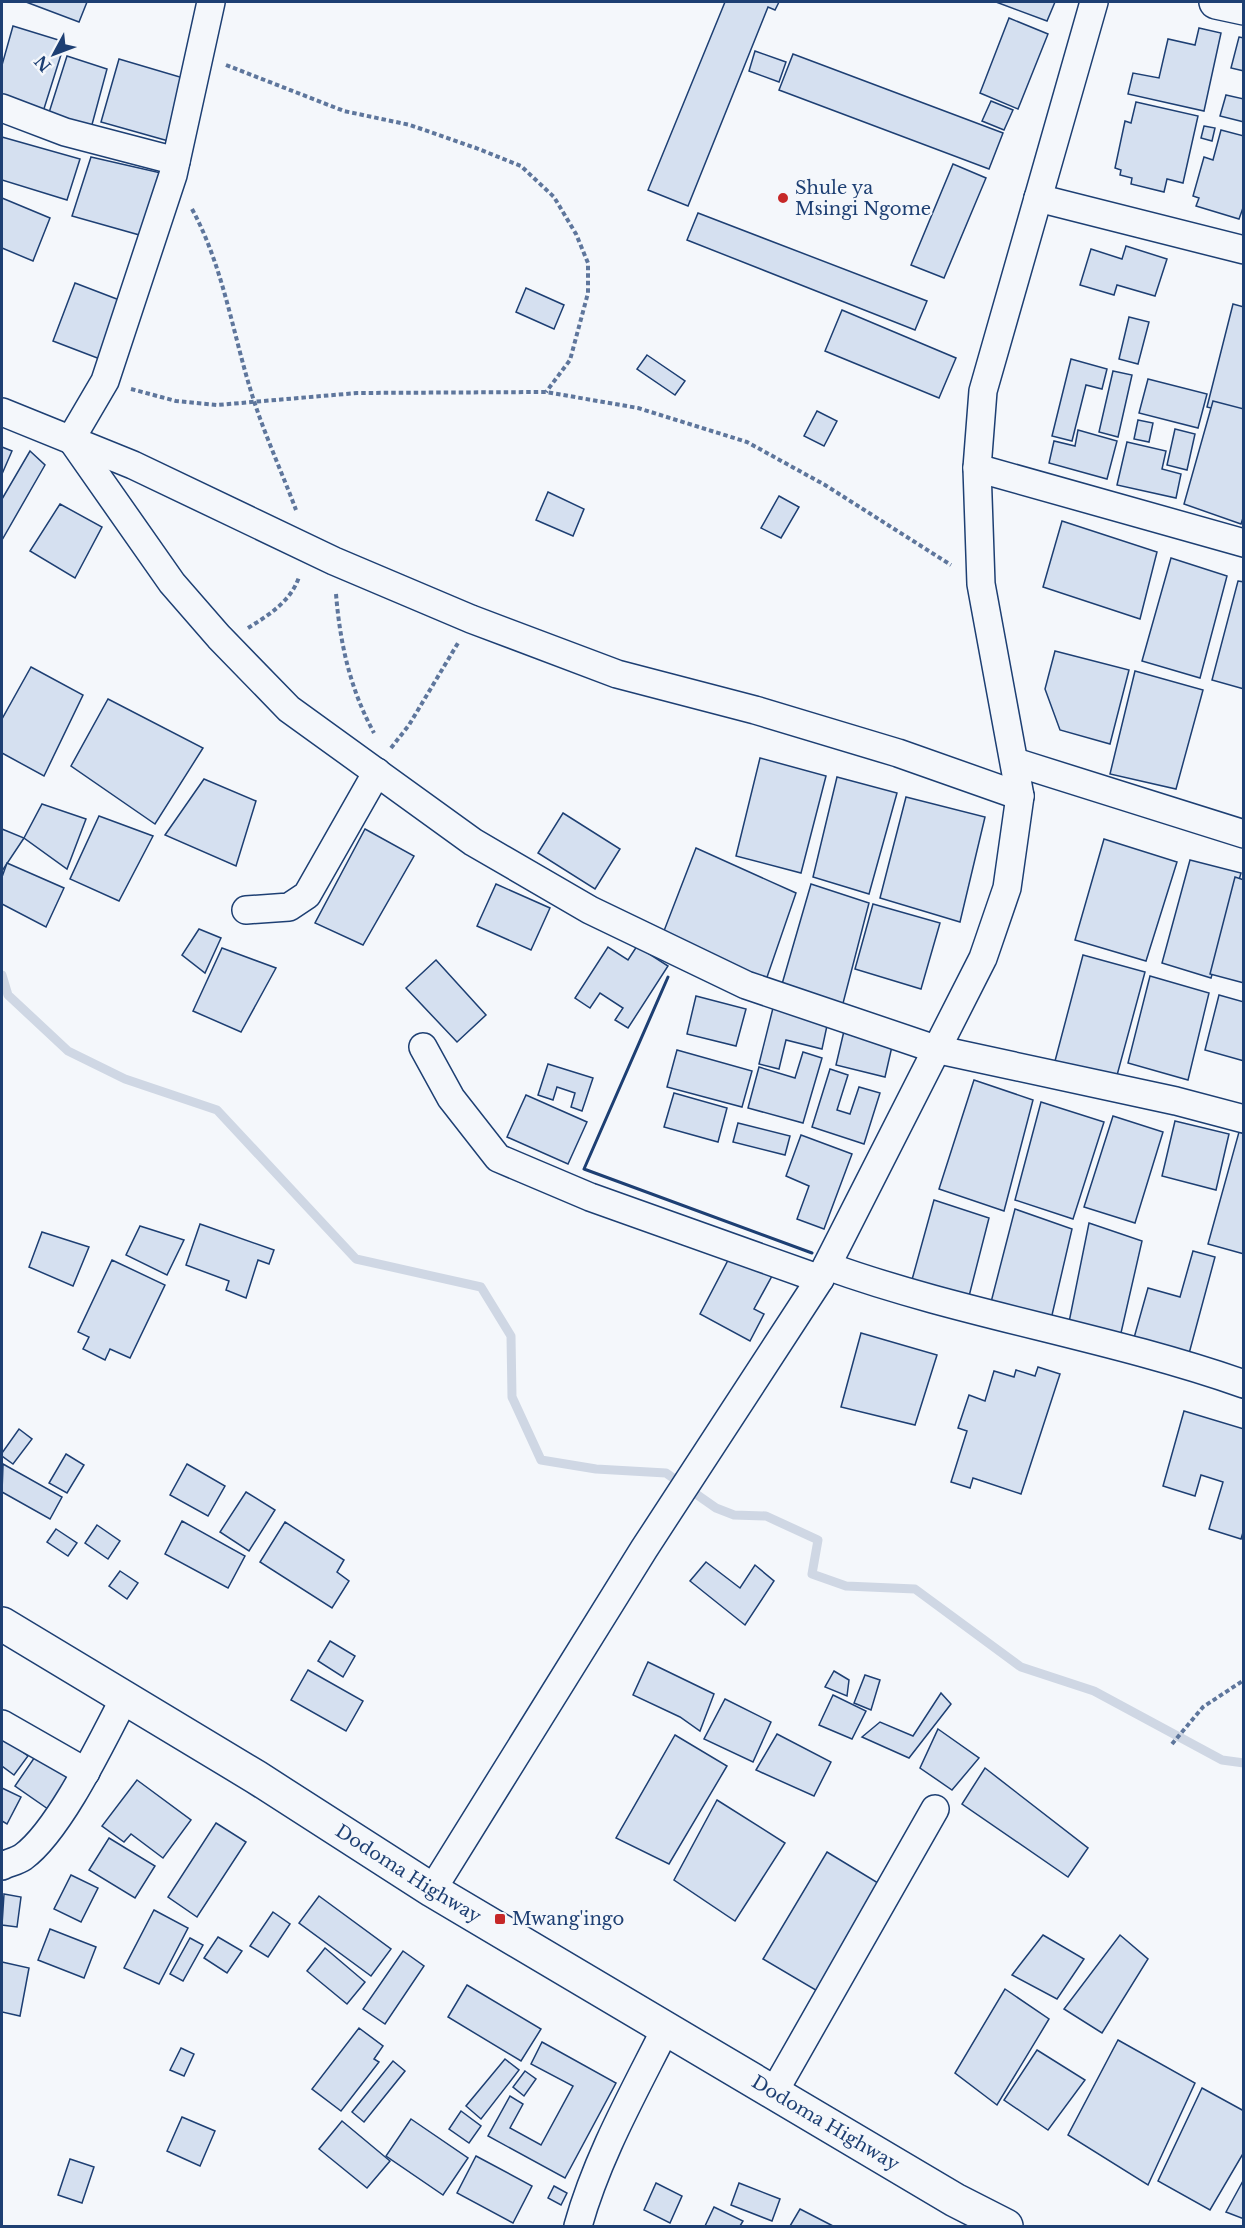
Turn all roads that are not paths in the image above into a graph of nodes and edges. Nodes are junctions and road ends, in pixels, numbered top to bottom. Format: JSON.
{"nodes":[{"id":1,"x":211,"y":2,"type":"edge"},
{"id":2,"x":1094,"y":2,"type":"edge"},
{"id":3,"x":1216,"y":2,"type":"edge"},
{"id":4,"x":1244,"y":8,"type":"edge"},
{"id":5,"x":2,"y":108,"type":"edge"},
{"id":6,"x":175,"y":168,"type":"junction"},
{"id":7,"x":1038,"y":198,"type":"junction"},
{"id":8,"x":1244,"y":250,"type":"edge"},
{"id":9,"x":2,"y":412,"type":"edge"},
{"id":10,"x":71,"y":439,"type":"junction"},
{"id":11,"x":977,"y":468,"type":"junction"},
{"id":12,"x":1244,"y":543,"type":"edge"},
{"id":13,"x":1016,"y":762,"type":"junction"},
{"id":14,"x":381,"y":763,"type":"junction"},
{"id":15,"x":1020,"y":796,"type":"junction"},
{"id":16,"x":1244,"y":834,"type":"edge"},
{"id":17,"x":246,"y":910,"type":"dead end"},
{"id":18,"x":423,"y":1047,"type":"dead end"},
{"id":19,"x":934,"y":1049,"type":"junction"},
{"id":20,"x":1244,"y":1119,"type":"edge"},
{"id":21,"x":824,"y":1273,"type":"junction"},
{"id":22,"x":1244,"y":1384,"type":"edge"},
{"id":23,"x":2,"y":1624,"type":"edge"},
{"id":24,"x":125,"y":1697,"type":"junction"},
{"id":25,"x":2,"y":1724,"type":"edge"},
{"id":26,"x":86,"y":1773,"type":"junction"},
{"id":27,"x":935,"y":1809,"type":"dead end"},
{"id":28,"x":2,"y":1866,"type":"edge"},
{"id":29,"x":432,"y":1890,"type":"junction"},
{"id":30,"x":666,"y":2028,"type":"junction"},
{"id":31,"x":774,"y":2092,"type":"junction"},
{"id":32,"x":578,"y":2226,"type":"edge"},
{"id":33,"x":1006,"y":2226,"type":"edge"}],
"edges":[{"from":1,"to":6,"type":"street"},
{"from":2,"to":7,"type":"street"},
{"from":3,"to":4,"type":"main road"},
{"from":5,"to":6,"type":"street"},
{"from":6,"to":10,"type":"street"},
{"from":7,"to":8,"type":"street"},
{"from":7,"to":11,"type":"street"},
{"from":9,"to":10,"type":"street"},
{"from":10,"to":14,"type":"street"},
{"from":10,"to":15,"type":"street"},
{"from":11,"to":12,"type":"street"},
{"from":11,"to":13,"type":"street"},
{"from":13,"to":15,"type":"street"},
{"from":13,"to":16,"type":"street"},
{"from":14,"to":17,"type":"street"},
{"from":14,"to":19,"type":"street"},
{"from":15,"to":19,"type":"street"},
{"from":18,"to":21,"type":"street"},
{"from":19,"to":20,"type":"street"},
{"from":19,"to":21,"type":"street"},
{"from":21,"to":22,"type":"street"},
{"from":21,"to":29,"type":"street"},
{"from":23,"to":24,"type":"main road","name":"Dodoma Highway"},
{"from":24,"to":26,"type":"street"},
{"from":24,"to":29,"type":"main road","name":"Dodoma Highway"},
{"from":25,"to":26,"type":"street"},
{"from":26,"to":28,"type":"street"},
{"from":27,"to":31,"type":"street"},
{"from":29,"to":30,"type":"main road","name":"Dodoma Highway"},
{"from":30,"to":31,"type":"main road","name":"Dodoma Highway"},
{"from":30,"to":32,"type":"street"},
{"from":31,"to":33,"type":"main road","name":"Dodoma Highway"}]}
